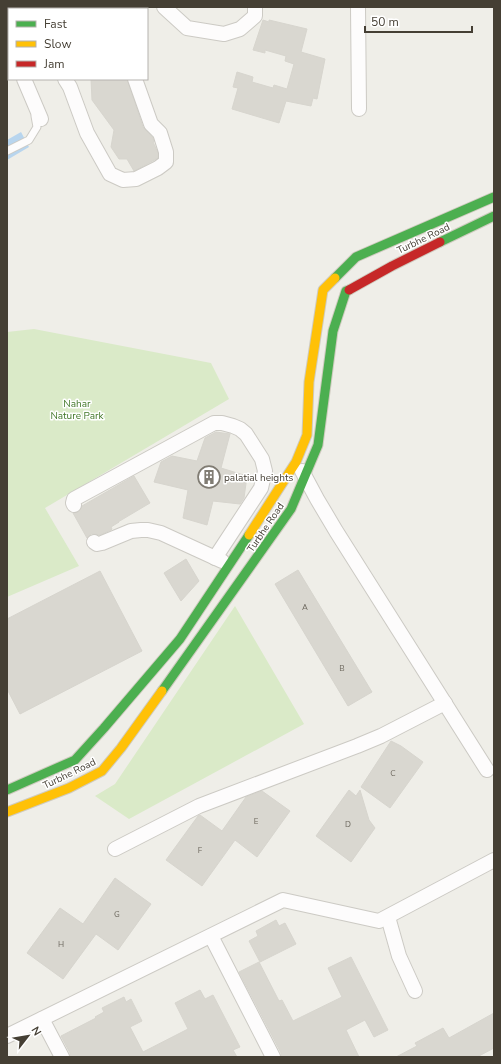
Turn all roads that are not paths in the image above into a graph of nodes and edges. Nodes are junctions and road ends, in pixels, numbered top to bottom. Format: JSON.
{"nodes":[{"id":1,"x":164,"y":7,"type":"edge"},
{"id":2,"x":255,"y":7,"type":"edge"},
{"id":3,"x":358,"y":7,"type":"edge"},
{"id":4,"x":20,"y":80,"type":"edge"},
{"id":5,"x":24,"y":80,"type":"edge"},
{"id":6,"x":66,"y":80,"type":"edge"},
{"id":7,"x":135,"y":80,"type":"edge"},
{"id":8,"x":359,"y":109,"type":"dead end"},
{"id":9,"x":41,"y":119,"type":"dead end"},
{"id":10,"x":7,"y":151,"type":"edge"},
{"id":11,"x":494,"y":196,"type":"edge"},
{"id":12,"x":494,"y":216,"type":"edge"},
{"id":13,"x":356,"y":273,"type":"junction"},
{"id":14,"x":296,"y":462,"type":"junction"},
{"id":15,"x":305,"y":476,"type":"junction"},
{"id":16,"x":74,"y":506,"type":"dead end"},
{"id":17,"x":94,"y":542,"type":"dead end"},
{"id":18,"x":215,"y":558,"type":"junction"},
{"id":19,"x":229,"y":566,"type":"junction"},
{"id":20,"x":244,"y":576,"type":"junction"},
{"id":21,"x":180,"y":639,"type":"junction"},
{"id":22,"x":195,"y":645,"type":"junction"},
{"id":23,"x":445,"y":703,"type":"junction"},
{"id":24,"x":487,"y":770,"type":"dead end"},
{"id":25,"x":7,"y":790,"type":"edge"},
{"id":26,"x":7,"y":812,"type":"edge"},
{"id":27,"x":115,"y":850,"type":"dead end"},
{"id":28,"x":494,"y":860,"type":"edge"},
{"id":29,"x":388,"y":916,"type":"junction"},
{"id":30,"x":211,"y":936,"type":"junction"},
{"id":31,"x":415,"y":991,"type":"dead end"},
{"id":32,"x":42,"y":1019,"type":"junction"},
{"id":33,"x":7,"y":1036,"type":"edge"},
{"id":34,"x":62,"y":1057,"type":"edge"},
{"id":35,"x":273,"y":1057,"type":"edge"}],
"edges":[{"from":1,"to":2,"type":"street"},
{"from":3,"to":8,"type":"street"},
{"from":4,"to":10,"type":"lane"},
{"from":5,"to":9,"type":"street"},
{"from":6,"to":7,"type":"street"},
{"from":11,"to":13,"type":"street"},
{"from":12,"to":13,"type":"street","name":"Turbhe Road"},
{"from":13,"to":14,"type":"street"},
{"from":13,"to":15,"type":"street","name":"Turbhe Road"},
{"from":14,"to":15,"type":"street"},
{"from":14,"to":19,"type":"street"},
{"from":15,"to":20,"type":"street","name":"Turbhe Road"},
{"from":15,"to":23,"type":"street"},
{"from":16,"to":18,"type":"street"},
{"from":17,"to":18,"type":"street"},
{"from":18,"to":19,"type":"street"},
{"from":19,"to":20,"type":"street"},
{"from":19,"to":21,"type":"street"},
{"from":20,"to":22,"type":"street","name":"Turbhe Road"},
{"from":21,"to":22,"type":"street"},
{"from":21,"to":25,"type":"street"},
{"from":22,"to":26,"type":"street","name":"Turbhe Road"},
{"from":23,"to":24,"type":"street"},
{"from":23,"to":27,"type":"street"},
{"from":28,"to":29,"type":"street"},
{"from":29,"to":30,"type":"street"},
{"from":29,"to":31,"type":"street"},
{"from":30,"to":32,"type":"street"},
{"from":30,"to":35,"type":"street"},
{"from":32,"to":33,"type":"street"},
{"from":32,"to":34,"type":"street"}]}
